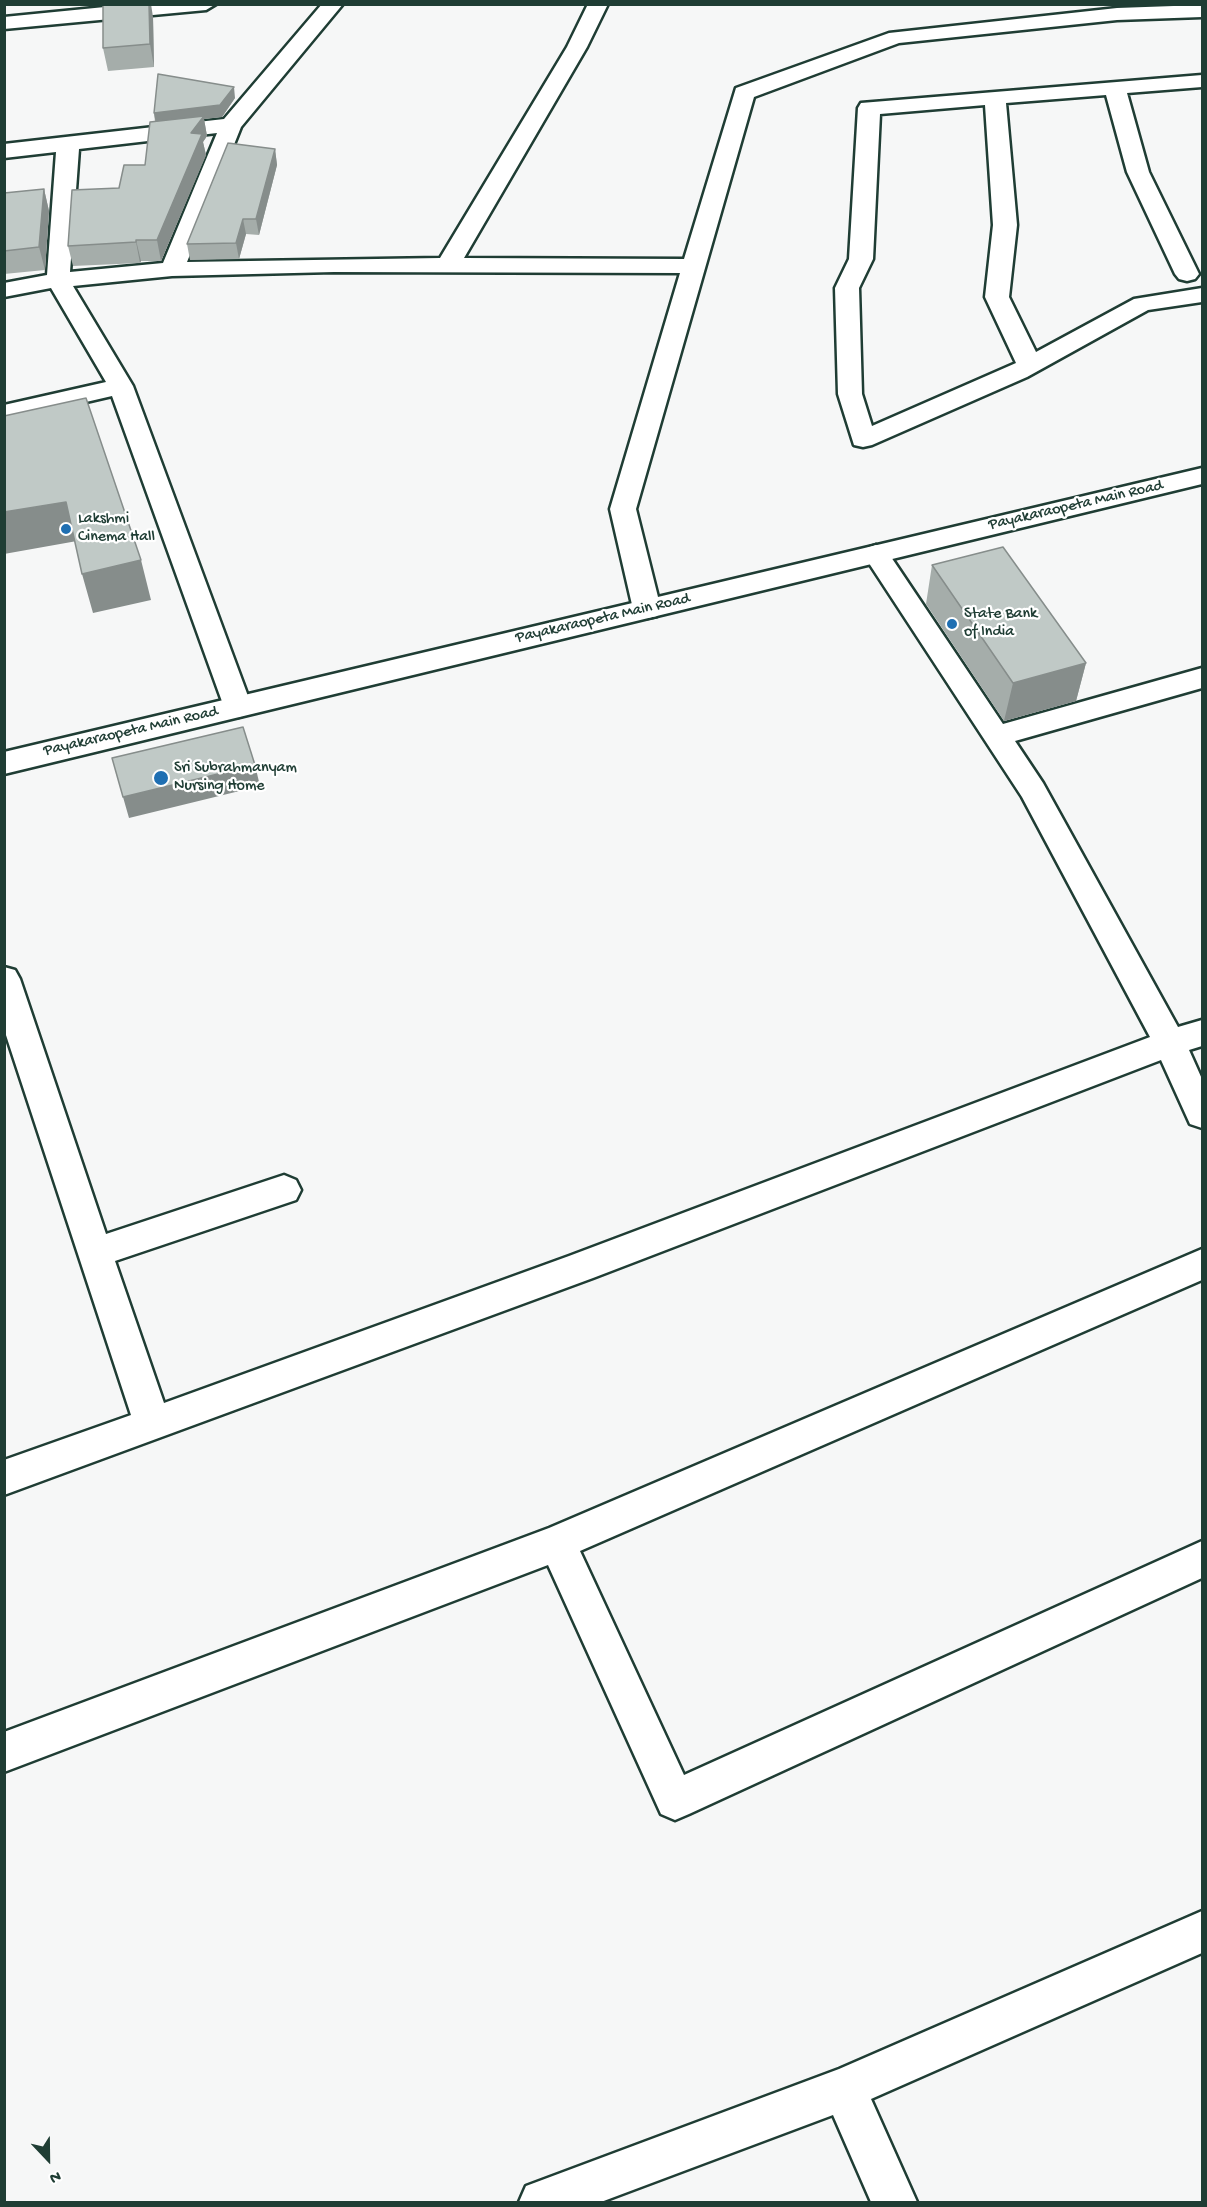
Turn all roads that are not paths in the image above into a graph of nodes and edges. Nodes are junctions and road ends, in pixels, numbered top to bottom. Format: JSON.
{"nodes":[{"id":1,"x":206,"y":4,"type":"edge"},
{"id":2,"x":333,"y":4,"type":"edge"},
{"id":3,"x":598,"y":4,"type":"edge"},
{"id":4,"x":1199,"y":9,"type":"edge"},
{"id":5,"x":4,"y":23,"type":"edge"},
{"id":6,"x":1203,"y":81,"type":"edge"},
{"id":7,"x":1114,"y":88,"type":"junction"},
{"id":8,"x":995,"y":99,"type":"junction"},
{"id":9,"x":231,"y":125,"type":"junction"},
{"id":10,"x":68,"y":142,"type":"junction"},
{"id":11,"x":4,"y":151,"type":"edge"},
{"id":12,"x":448,"y":266,"type":"junction"},
{"id":13,"x":692,"y":266,"type":"junction"},
{"id":14,"x":172,"y":269,"type":"junction"},
{"id":15,"x":1195,"y":269,"type":"edge"},
{"id":16,"x":58,"y":280,"type":"junction"},
{"id":17,"x":4,"y":290,"type":"edge"},
{"id":18,"x":1203,"y":295,"type":"edge"},
{"id":19,"x":1142,"y":304,"type":"junction"},
{"id":20,"x":1030,"y":366,"type":"junction"},
{"id":21,"x":121,"y":386,"type":"junction"},
{"id":22,"x":4,"y":413,"type":"edge"},
{"id":23,"x":1203,"y":476,"type":"edge"},
{"id":24,"x":876,"y":554,"type":"junction"},
{"id":25,"x":646,"y":609,"type":"junction"},
{"id":26,"x":1203,"y":678,"type":"edge"},
{"id":27,"x":238,"y":707,"type":"junction"},
{"id":28,"x":996,"y":736,"type":"junction"},
{"id":29,"x":4,"y":763,"type":"edge"},
{"id":30,"x":4,"y":979,"type":"edge"},
{"id":31,"x":1203,"y":1033,"type":"edge"},
{"id":32,"x":1170,"y":1043,"type":"junction"},
{"id":33,"x":1203,"y":1114,"type":"edge"},
{"id":34,"x":284,"y":1190,"type":"dead end"},
{"id":35,"x":96,"y":1252,"type":"junction"},
{"id":36,"x":1203,"y":1264,"type":"edge"},
{"id":37,"x":153,"y":1425,"type":"junction"},
{"id":38,"x":4,"y":1478,"type":"edge"},
{"id":39,"x":557,"y":1543,"type":"junction"},
{"id":40,"x":1203,"y":1559,"type":"edge"},
{"id":41,"x":4,"y":1752,"type":"edge"},
{"id":42,"x":1203,"y":1932,"type":"edge"},
{"id":43,"x":844,"y":2089,"type":"junction"},
{"id":44,"x":542,"y":2202,"type":"edge"},
{"id":45,"x":894,"y":2202,"type":"edge"}],
"edges":[{"from":1,"to":5,"type":"street"},
{"from":2,"to":9,"type":"street"},
{"from":3,"to":12,"type":"street"},
{"from":4,"to":13,"type":"street"},
{"from":6,"to":7,"type":"street"},
{"from":7,"to":8,"type":"street"},
{"from":7,"to":15,"type":"street"},
{"from":8,"to":20,"type":"street"},
{"from":8,"to":20,"type":"street"},
{"from":9,"to":10,"type":"street"},
{"from":9,"to":14,"type":"street"},
{"from":10,"to":11,"type":"street"},
{"from":10,"to":16,"type":"street"},
{"from":12,"to":13,"type":"street"},
{"from":12,"to":14,"type":"street"},
{"from":13,"to":25,"type":"street"},
{"from":14,"to":16,"type":"street"},
{"from":15,"to":19,"type":"street"},
{"from":16,"to":17,"type":"street"},
{"from":16,"to":21,"type":"street"},
{"from":18,"to":19,"type":"street"},
{"from":19,"to":20,"type":"street"},
{"from":21,"to":22,"type":"street"},
{"from":21,"to":27,"type":"street"},
{"from":23,"to":24,"type":"street","name":"Payakaraopeta Main Road"},
{"from":24,"to":25,"type":"street","name":"Payakaraopeta Main Road"},
{"from":24,"to":28,"type":"street"},
{"from":25,"to":27,"type":"street","name":"Payakaraopeta Main Road"},
{"from":26,"to":28,"type":"street"},
{"from":27,"to":29,"type":"street","name":"Payakaraopeta Main Road"},
{"from":28,"to":32,"type":"street"},
{"from":30,"to":35,"type":"street"},
{"from":31,"to":32,"type":"street"},
{"from":32,"to":33,"type":"street"},
{"from":32,"to":37,"type":"street"},
{"from":34,"to":35,"type":"street"},
{"from":35,"to":37,"type":"street"},
{"from":36,"to":39,"type":"street"},
{"from":37,"to":38,"type":"street"},
{"from":39,"to":40,"type":"street"},
{"from":39,"to":41,"type":"street"},
{"from":42,"to":43,"type":"street"},
{"from":43,"to":44,"type":"street"},
{"from":43,"to":45,"type":"street"}]}
